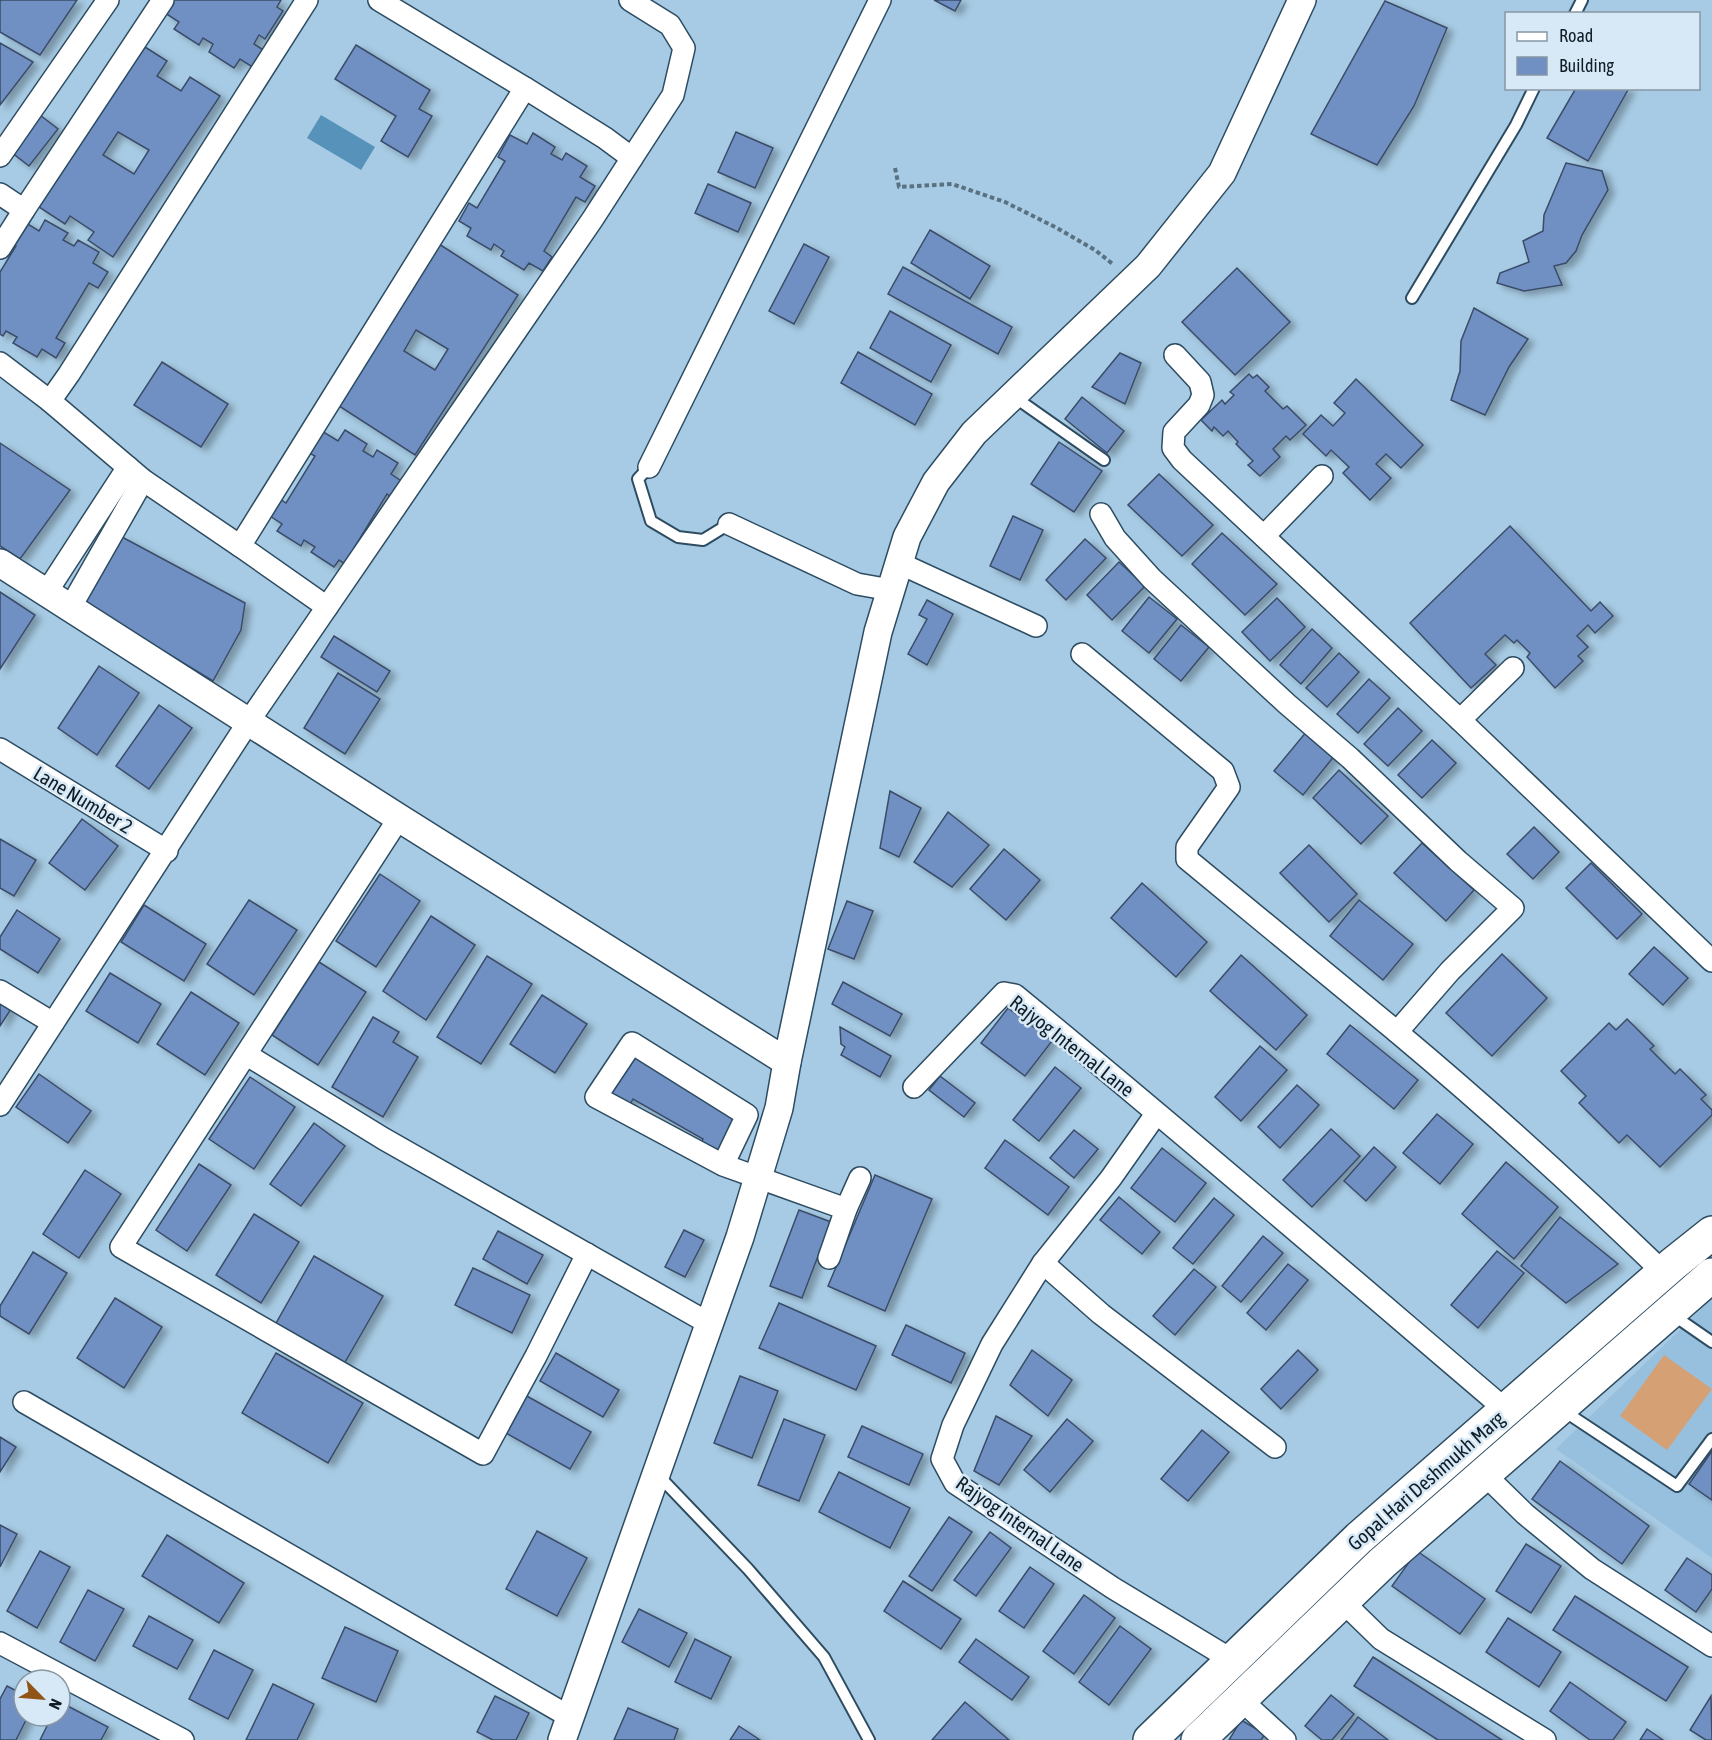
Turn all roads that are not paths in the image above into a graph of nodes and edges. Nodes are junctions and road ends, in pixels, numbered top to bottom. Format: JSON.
{"nodes":[{"id":1,"x":108,"y":0,"type":"edge"},
{"id":2,"x":163,"y":0,"type":"edge"},
{"id":3,"x":307,"y":0,"type":"edge"},
{"id":4,"x":379,"y":0,"type":"edge"},
{"id":5,"x":630,"y":0,"type":"edge"},
{"id":6,"x":880,"y":0,"type":"edge"},
{"id":7,"x":1302,"y":0,"type":"edge"},
{"id":8,"x":525,"y":88,"type":"junction"},
{"id":9,"x":1533,"y":90,"type":"edge"},
{"id":10,"x":0,"y":156,"type":"edge"},
{"id":11,"x":632,"y":158,"type":"junction"},
{"id":12,"x":0,"y":194,"type":"edge"},
{"id":13,"x":24,"y":210,"type":"junction"},
{"id":14,"x":0,"y":248,"type":"edge"},
{"id":15,"x":1412,"y":298,"type":"dead end"},
{"id":16,"x":1175,"y":355,"type":"dead end"},
{"id":17,"x":0,"y":363,"type":"edge"},
{"id":18,"x":1013,"y":396,"type":"junction"},
{"id":19,"x":50,"y":401,"type":"junction"},
{"id":20,"x":1104,"y":460,"type":"dead end"},
{"id":21,"x":649,"y":467,"type":"joint"},
{"id":22,"x":136,"y":473,"type":"junction"},
{"id":23,"x":1322,"y":476,"type":"dead end"},
{"id":24,"x":1101,"y":514,"type":"dead end"},
{"id":25,"x":729,"y":524,"type":"joint"},
{"id":26,"x":1264,"y":536,"type":"junction"},
{"id":27,"x":240,"y":546,"type":"junction"},
{"id":28,"x":0,"y":563,"type":"edge"},
{"id":29,"x":899,"y":563,"type":"junction"},
{"id":30,"x":891,"y":590,"type":"junction"},
{"id":31,"x":46,"y":593,"type":"junction"},
{"id":32,"x":327,"y":607,"type":"junction"},
{"id":33,"x":70,"y":608,"type":"junction"},
{"id":34,"x":1036,"y":626,"type":"dead end"},
{"id":35,"x":1082,"y":654,"type":"dead end"},
{"id":36,"x":1513,"y":668,"type":"dead end"},
{"id":37,"x":1460,"y":720,"type":"junction"},
{"id":38,"x":249,"y":721,"type":"junction"},
{"id":39,"x":0,"y":749,"type":"edge"},
{"id":40,"x":399,"y":818,"type":"junction"},
{"id":41,"x":167,"y":851,"type":"junction"},
{"id":42,"x":1712,"y":961,"type":"edge"},
{"id":43,"x":0,"y":991,"type":"edge"},
{"id":44,"x":53,"y":1023,"type":"junction"},
{"id":45,"x":1397,"y":1032,"type":"junction"},
{"id":46,"x":247,"y":1054,"type":"junction"},
{"id":47,"x":787,"y":1062,"type":"junction"},
{"id":48,"x":914,"y":1087,"type":"dead end"},
{"id":49,"x":0,"y":1105,"type":"edge"},
{"id":50,"x":1156,"y":1114,"type":"junction"},
{"id":51,"x":723,"y":1165,"type":"junction"},
{"id":52,"x":759,"y":1176,"type":"junction"},
{"id":53,"x":860,"y":1178,"type":"dead end"},
{"id":54,"x":846,"y":1209,"type":"junction"},
{"id":55,"x":1712,"y":1233,"type":"edge"},
{"id":56,"x":587,"y":1254,"type":"junction"},
{"id":57,"x":829,"y":1258,"type":"dead end"},
{"id":58,"x":1043,"y":1263,"type":"junction"},
{"id":59,"x":1664,"y":1273,"type":"junction"},
{"id":60,"x":1712,"y":1275,"type":"edge"},
{"id":61,"x":1669,"y":1313,"type":"junction"},
{"id":62,"x":710,"y":1324,"type":"junction"},
{"id":63,"x":1712,"y":1342,"type":"edge"},
{"id":64,"x":24,"y":1402,"type":"dead end"},
{"id":65,"x":1560,"y":1408,"type":"junction"},
{"id":66,"x":1506,"y":1410,"type":"junction"},
{"id":67,"x":1712,"y":1439,"type":"edge"},
{"id":68,"x":1275,"y":1447,"type":"dead end"},
{"id":69,"x":657,"y":1473,"type":"junction"},
{"id":70,"x":1484,"y":1474,"type":"junction"},
{"id":71,"x":1341,"y":1601,"type":"junction"},
{"id":72,"x":0,"y":1643,"type":"edge"},
{"id":73,"x":1712,"y":1646,"type":"edge"},
{"id":74,"x":1232,"y":1660,"type":"junction"},
{"id":75,"x":1240,"y":1699,"type":"junction"},
{"id":76,"x":566,"y":1728,"type":"edge"},
{"id":77,"x":183,"y":1740,"type":"edge"},
{"id":78,"x":869,"y":1740,"type":"edge"},
{"id":79,"x":1150,"y":1740,"type":"edge"},
{"id":80,"x":1198,"y":1740,"type":"edge"},
{"id":81,"x":1286,"y":1740,"type":"edge"},
{"id":82,"x":1545,"y":1740,"type":"edge"}],
"edges":[{"from":1,"to":10,"type":"street"},
{"from":2,"to":13,"type":"street"},
{"from":3,"to":19,"type":"street"},
{"from":4,"to":8,"type":"street"},
{"from":5,"to":11,"type":"street"},
{"from":6,"to":21,"type":"street"},
{"from":7,"to":18,"type":"street"},
{"from":8,"to":11,"type":"street"},
{"from":8,"to":27,"type":"street"},
{"from":9,"to":15,"type":"lane"},
{"from":11,"to":32,"type":"street"},
{"from":12,"to":13,"type":"street"},
{"from":13,"to":14,"type":"street"},
{"from":16,"to":26,"type":"street"},
{"from":17,"to":19,"type":"street"},
{"from":18,"to":20,"type":"lane"},
{"from":18,"to":29,"type":"street"},
{"from":19,"to":22,"type":"street"},
{"from":21,"to":25,"type":"lane"},
{"from":22,"to":27,"type":"street"},
{"from":22,"to":31,"type":"street"},
{"from":22,"to":33,"type":"street"},
{"from":23,"to":26,"type":"street"},
{"from":24,"to":45,"type":"street"},
{"from":25,"to":30,"type":"street"},
{"from":26,"to":37,"type":"street"},
{"from":27,"to":32,"type":"street"},
{"from":28,"to":31,"type":"street"},
{"from":29,"to":30,"type":"street"},
{"from":29,"to":34,"type":"street"},
{"from":30,"to":47,"type":"street"},
{"from":31,"to":33,"type":"street"},
{"from":32,"to":38,"type":"street"},
{"from":33,"to":38,"type":"street"},
{"from":35,"to":45,"type":"street"},
{"from":36,"to":37,"type":"street"},
{"from":37,"to":42,"type":"street"},
{"from":38,"to":40,"type":"street"},
{"from":38,"to":41,"type":"street"},
{"from":39,"to":41,"type":"street","name":"Lane Number 2"},
{"from":40,"to":46,"type":"street"},
{"from":40,"to":47,"type":"street"},
{"from":41,"to":44,"type":"street"},
{"from":43,"to":44,"type":"street"},
{"from":44,"to":49,"type":"street"},
{"from":45,"to":59,"type":"street"},
{"from":46,"to":56,"type":"street"},
{"from":46,"to":56,"type":"street"},
{"from":47,"to":52,"type":"street"},
{"from":48,"to":50,"type":"street","name":"Rajyog Internal Lane"},
{"from":50,"to":58,"type":"street","name":"Rajyog Internal Lane"},
{"from":50,"to":66,"type":"street","name":"Rajyog Internal Lane"},
{"from":51,"to":51,"type":"street"},
{"from":51,"to":52,"type":"street"},
{"from":52,"to":54,"type":"street"},
{"from":52,"to":62,"type":"street"},
{"from":53,"to":54,"type":"street"},
{"from":54,"to":57,"type":"street"},
{"from":55,"to":59,"type":"main road","name":"Gopal Hari Deshmukh Marg"},
{"from":56,"to":62,"type":"street"},
{"from":58,"to":68,"type":"street"},
{"from":58,"to":74,"type":"street","name":"Rajyog Internal Lane"},
{"from":59,"to":66,"type":"main road","name":"Gopal Hari Deshmukh Marg"},
{"from":60,"to":61,"type":"main road","name":"Gopal Hari Deshmukh Marg"},
{"from":61,"to":63,"type":"lane"},
{"from":61,"to":65,"type":"main road","name":"Gopal Hari Deshmukh Marg"},
{"from":62,"to":69,"type":"street"},
{"from":64,"to":76,"type":"street"},
{"from":65,"to":67,"type":"lane"},
{"from":65,"to":70,"type":"main road","name":"Gopal Hari Deshmukh Marg"},
{"from":66,"to":74,"type":"main road","name":"Gopal Hari Deshmukh Marg"},
{"from":69,"to":76,"type":"street"},
{"from":69,"to":78,"type":"lane"},
{"from":70,"to":71,"type":"main road","name":"Gopal Hari Deshmukh Marg"},
{"from":70,"to":73,"type":"street"},
{"from":71,"to":75,"type":"main road","name":"Gopal Hari Deshmukh Marg"},
{"from":71,"to":82,"type":"street"},
{"from":72,"to":77,"type":"street"},
{"from":74,"to":79,"type":"main road","name":"Gopal Hari Deshmukh Marg"},
{"from":75,"to":80,"type":"main road","name":"Gopal Hari Deshmukh Marg"},
{"from":75,"to":81,"type":"street"}]}
